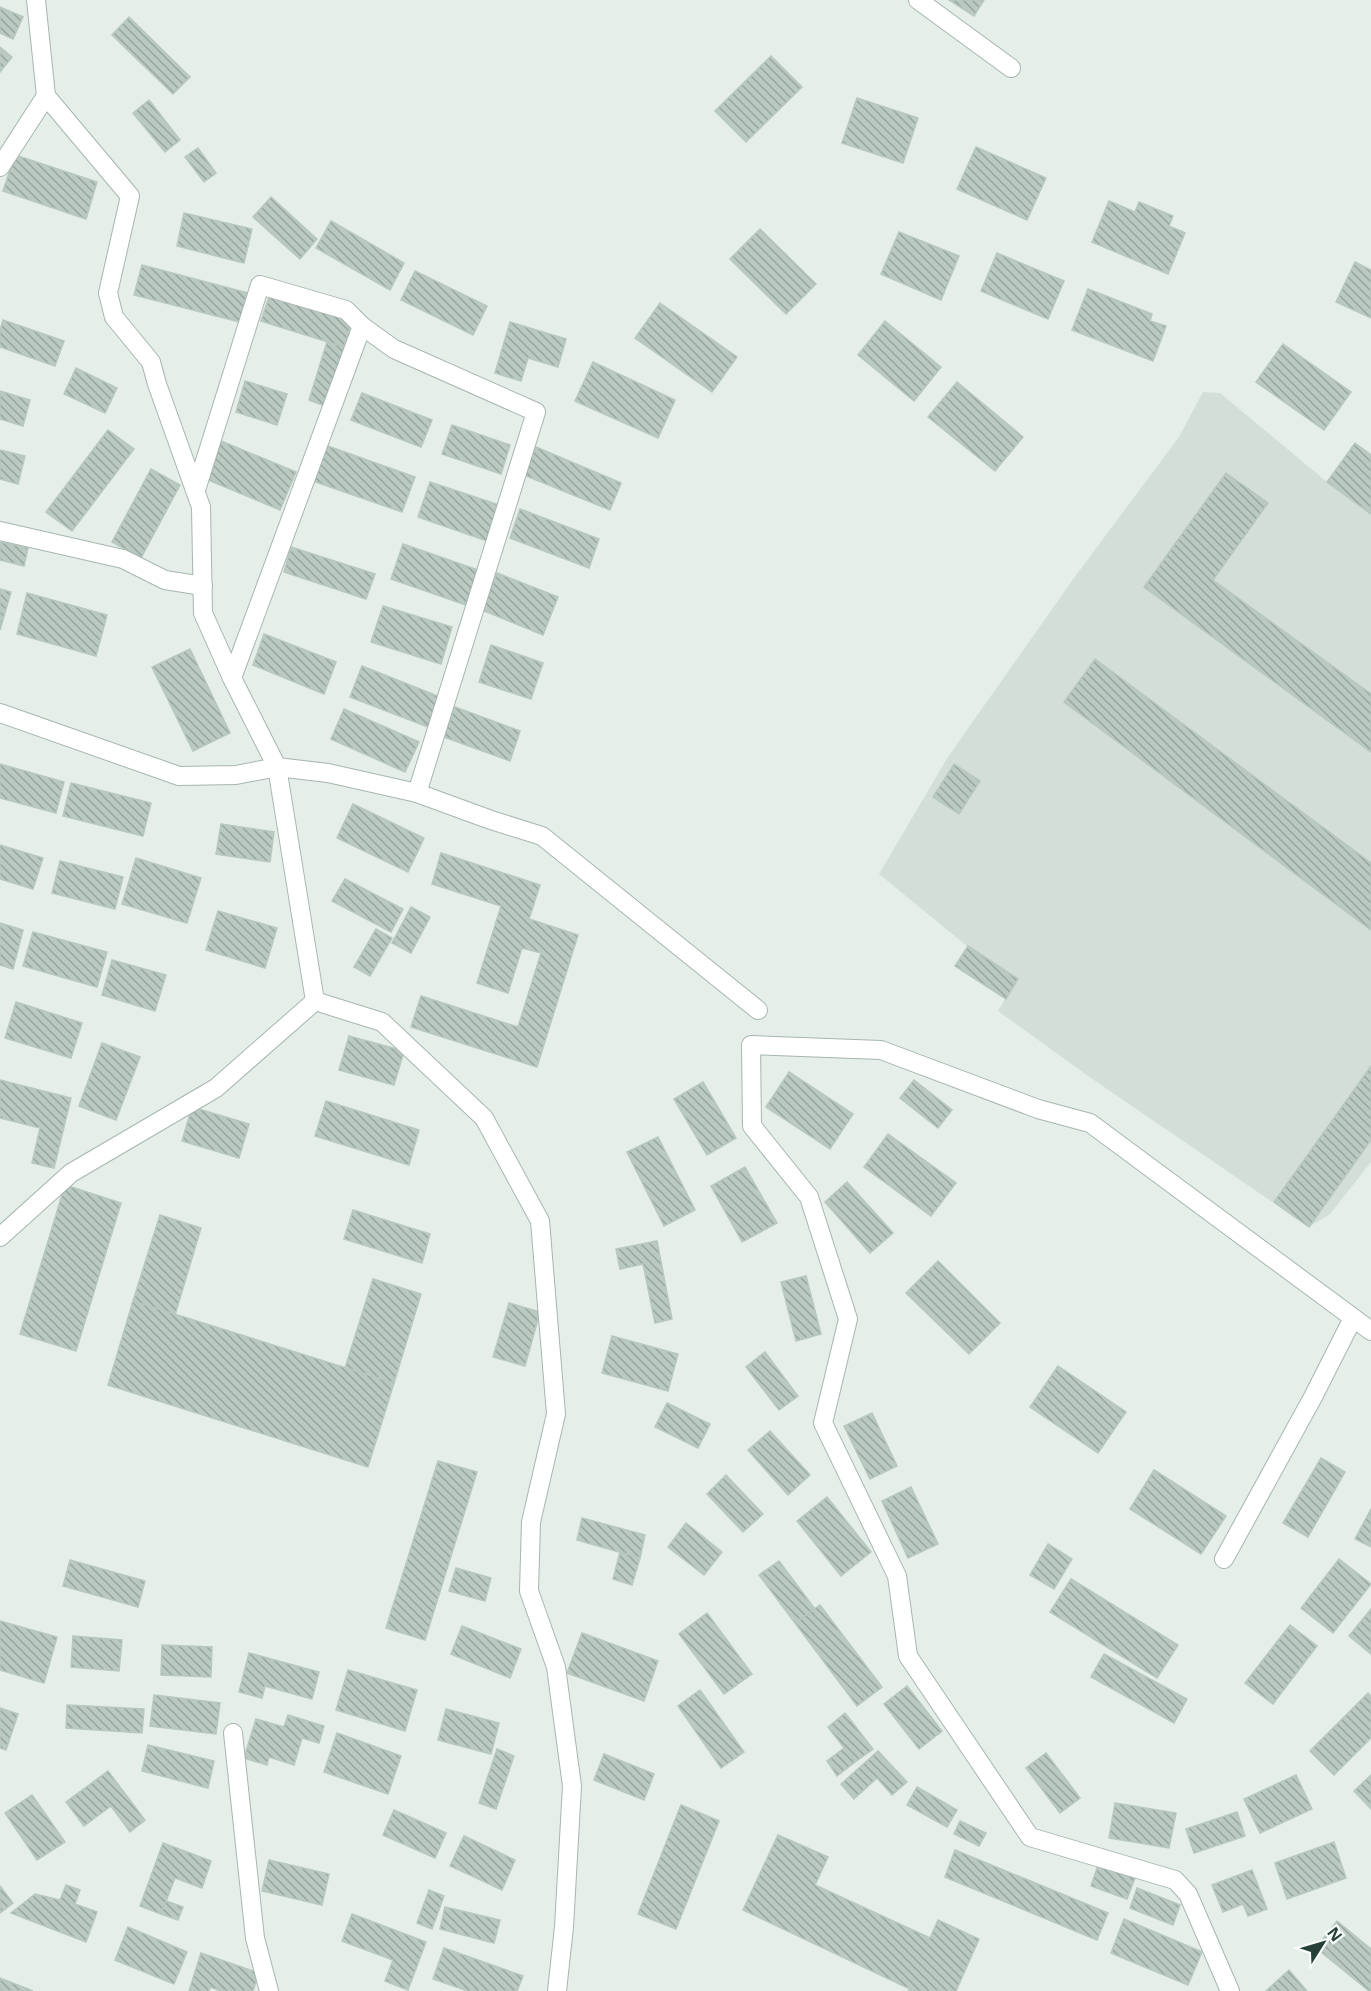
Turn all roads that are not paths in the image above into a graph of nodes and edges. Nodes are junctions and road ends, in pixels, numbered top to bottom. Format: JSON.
{"nodes":[{"id":1,"x":36,"y":0,"type":"edge"},
{"id":2,"x":918,"y":0,"type":"edge"},
{"id":3,"x":1011,"y":68,"type":"dead end"},
{"id":4,"x":46,"y":96,"type":"junction"},
{"id":5,"x":0,"y":167,"type":"edge"},
{"id":6,"x":362,"y":326,"type":"junction"},
{"id":7,"x":196,"y":490,"type":"junction"},
{"id":8,"x":0,"y":531,"type":"edge"},
{"id":9,"x":203,"y":586,"type":"junction"},
{"id":10,"x":232,"y":678,"type":"junction"},
{"id":11,"x":0,"y":712,"type":"edge"},
{"id":12,"x":277,"y":767,"type":"junction"},
{"id":13,"x":417,"y":793,"type":"junction"},
{"id":14,"x":315,"y":1001,"type":"junction"},
{"id":15,"x":758,"y":1010,"type":"dead end"},
{"id":16,"x":0,"y":1237,"type":"edge"},
{"id":17,"x":1353,"y":1318,"type":"junction"},
{"id":18,"x":1371,"y":1331,"type":"edge"},
{"id":19,"x":1224,"y":1559,"type":"dead end"},
{"id":20,"x":233,"y":1733,"type":"dead end"},
{"id":21,"x":269,"y":1991,"type":"edge"},
{"id":22,"x":557,"y":1991,"type":"edge"},
{"id":23,"x":1230,"y":1991,"type":"edge"}],
"edges":[{"from":1,"to":4,"type":"street"},
{"from":2,"to":3,"type":"street"},
{"from":4,"to":5,"type":"street"},
{"from":4,"to":7,"type":"street"},
{"from":6,"to":7,"type":"street"},
{"from":6,"to":10,"type":"street"},
{"from":6,"to":13,"type":"street"},
{"from":7,"to":9,"type":"street"},
{"from":8,"to":9,"type":"street"},
{"from":9,"to":10,"type":"street"},
{"from":10,"to":12,"type":"street"},
{"from":11,"to":12,"type":"street"},
{"from":12,"to":13,"type":"street"},
{"from":12,"to":14,"type":"street"},
{"from":13,"to":15,"type":"street"},
{"from":14,"to":16,"type":"street"},
{"from":14,"to":22,"type":"street"},
{"from":17,"to":18,"type":"street"},
{"from":17,"to":19,"type":"street"},
{"from":17,"to":23,"type":"street"},
{"from":20,"to":21,"type":"street"}]}
